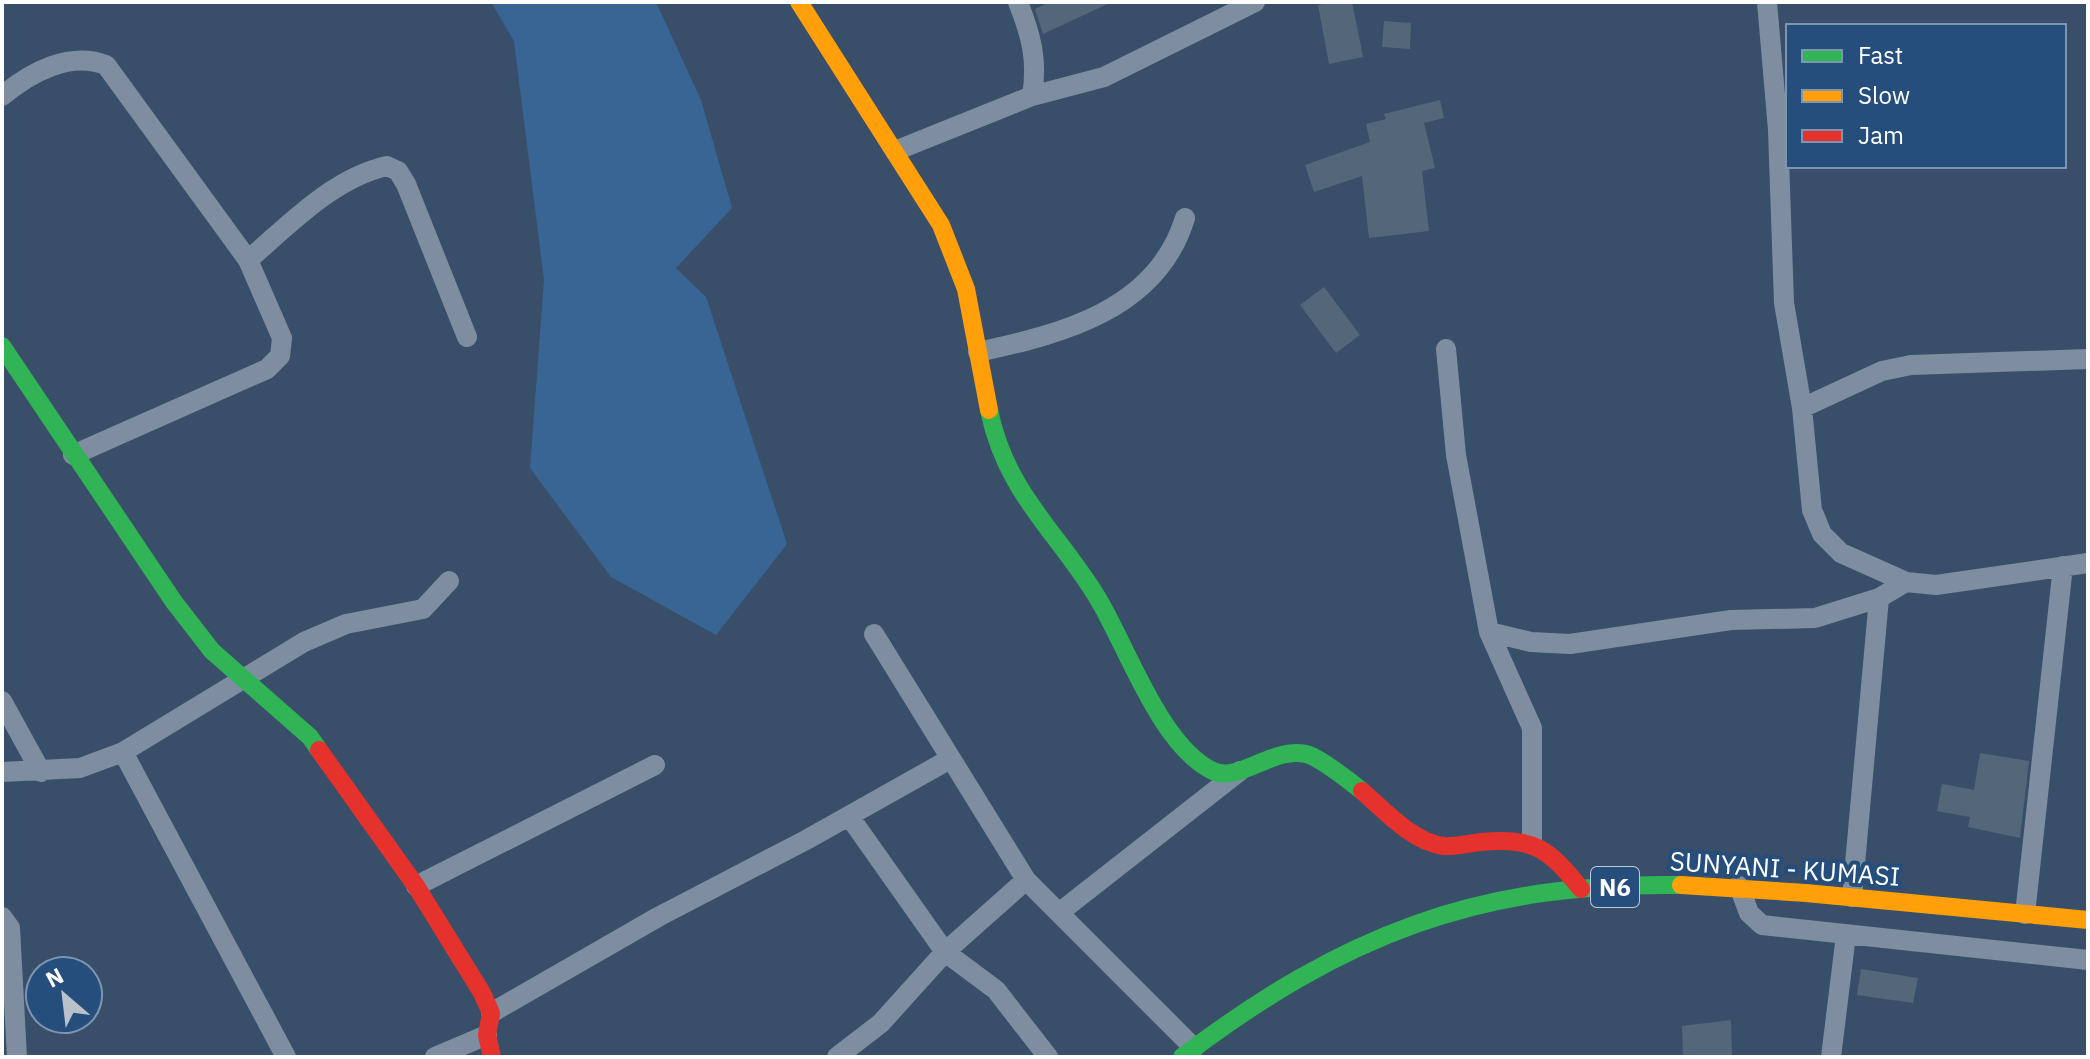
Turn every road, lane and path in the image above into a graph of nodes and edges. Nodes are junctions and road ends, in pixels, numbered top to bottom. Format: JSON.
{"nodes":[{"id":1,"x":799,"y":2,"type":"edge"},
{"id":2,"x":1018,"y":2,"type":"edge"},
{"id":3,"x":1255,"y":2,"type":"edge"},
{"id":4,"x":1767,"y":2,"type":"edge"},
{"id":5,"x":2,"y":96,"type":"edge"},
{"id":6,"x":1032,"y":96,"type":"junction"},
{"id":7,"x":895,"y":151,"type":"junction"},
{"id":8,"x":1185,"y":218,"type":"dead end"},
{"id":9,"x":248,"y":260,"type":"junction"},
{"id":10,"x":467,"y":337,"type":"dead end"},
{"id":11,"x":2,"y":346,"type":"edge"},
{"id":12,"x":1446,"y":349,"type":"dead end"},
{"id":13,"x":978,"y":352,"type":"junction"},
{"id":14,"x":2088,"y":359,"type":"edge"},
{"id":15,"x":9,"y":371,"type":"edge"},
{"id":16,"x":1802,"y":408,"type":"junction"},
{"id":17,"x":73,"y":455,"type":"junction"},
{"id":18,"x":2088,"y":563,"type":"edge"},
{"id":19,"x":2063,"y":566,"type":"junction"},
{"id":20,"x":449,"y":581,"type":"dead end"},
{"id":21,"x":1906,"y":582,"type":"junction"},
{"id":22,"x":1879,"y":598,"type":"junction"},
{"id":23,"x":1489,"y":632,"type":"junction"},
{"id":24,"x":874,"y":634,"type":"dead end"},
{"id":25,"x":241,"y":680,"type":"junction"},
{"id":26,"x":2,"y":701,"type":"edge"},
{"id":27,"x":123,"y":752,"type":"junction"},
{"id":28,"x":950,"y":759,"type":"junction"},
{"id":29,"x":655,"y":765,"type":"dead end"},
{"id":30,"x":1240,"y":771,"type":"junction"},
{"id":31,"x":2,"y":772,"type":"edge"},
{"id":32,"x":41,"y":772,"type":"junction"},
{"id":33,"x":849,"y":816,"type":"junction"},
{"id":34,"x":1532,"y":843,"type":"junction"},
{"id":35,"x":1026,"y":880,"type":"junction"},
{"id":36,"x":416,"y":886,"type":"junction"},
{"id":37,"x":1739,"y":886,"type":"junction"},
{"id":38,"x":1581,"y":889,"type":"junction"},
{"id":39,"x":1852,"y":897,"type":"junction"},
{"id":40,"x":1060,"y":912,"type":"junction"},
{"id":41,"x":2025,"y":914,"type":"junction"},
{"id":42,"x":2,"y":917,"type":"edge"},
{"id":43,"x":2088,"y":920,"type":"edge"},
{"id":44,"x":1846,"y":935,"type":"junction"},
{"id":45,"x":945,"y":952,"type":"junction"},
{"id":46,"x":2088,"y":960,"type":"edge"},
{"id":47,"x":491,"y":1013,"type":"junction"},
{"id":48,"x":487,"y":1035,"type":"junction"},
{"id":49,"x":1188,"y":1052,"type":"edge"},
{"id":50,"x":17,"y":1057,"type":"edge"},
{"id":51,"x":286,"y":1057,"type":"edge"},
{"id":52,"x":435,"y":1057,"type":"edge"},
{"id":53,"x":492,"y":1057,"type":"edge"},
{"id":54,"x":837,"y":1057,"type":"edge"},
{"id":55,"x":1048,"y":1057,"type":"edge"},
{"id":56,"x":1831,"y":1057,"type":"edge"}],
"edges":[{"from":1,"to":7,"type":"street"},
{"from":2,"to":6,"type":"street"},
{"from":3,"to":6,"type":"street"},
{"from":4,"to":16,"type":"street"},
{"from":5,"to":9,"type":"street"},
{"from":6,"to":7,"type":"street"},
{"from":7,"to":13,"type":"street"},
{"from":8,"to":13,"type":"street"},
{"from":9,"to":10,"type":"street"},
{"from":9,"to":17,"type":"street"},
{"from":11,"to":15,"type":"street"},
{"from":12,"to":23,"type":"street"},
{"from":13,"to":30,"type":"street"},
{"from":14,"to":16,"type":"street"},
{"from":15,"to":17,"type":"street"},
{"from":16,"to":21,"type":"street"},
{"from":17,"to":25,"type":"street"},
{"from":18,"to":19,"type":"street"},
{"from":19,"to":21,"type":"street"},
{"from":19,"to":41,"type":"street"},
{"from":20,"to":25,"type":"street"},
{"from":21,"to":22,"type":"street"},
{"from":22,"to":23,"type":"street"},
{"from":22,"to":39,"type":"street"},
{"from":23,"to":34,"type":"street"},
{"from":24,"to":28,"type":"street"},
{"from":25,"to":27,"type":"street"},
{"from":25,"to":36,"type":"street"},
{"from":26,"to":32,"type":"street"},
{"from":27,"to":32,"type":"street"},
{"from":27,"to":51,"type":"street"},
{"from":28,"to":33,"type":"street"},
{"from":28,"to":35,"type":"street"},
{"from":29,"to":36,"type":"street"},
{"from":30,"to":34,"type":"street"},
{"from":30,"to":40,"type":"street"},
{"from":31,"to":32,"type":"street"},
{"from":33,"to":45,"type":"street"},
{"from":33,"to":47,"type":"street"},
{"from":34,"to":38,"type":"street"},
{"from":35,"to":40,"type":"street"},
{"from":35,"to":45,"type":"street"},
{"from":36,"to":47,"type":"street"},
{"from":37,"to":38,"type":"street","name":"SUNYANI - KUMASI","number":"N6"},
{"from":37,"to":39,"type":"street","name":"SUNYANI - KUMASI","number":"N6"},
{"from":37,"to":44,"type":"street"},
{"from":38,"to":49,"type":"street","name":"SUNYANI - KUMASI","number":"N6"},
{"from":39,"to":41,"type":"street","name":"SUNYANI - KUMASI","number":"N6"},
{"from":40,"to":49,"type":"street"},
{"from":41,"to":43,"type":"street","name":"SUNYANI - KUMASI","number":"N6"},
{"from":42,"to":50,"type":"street"},
{"from":44,"to":46,"type":"street"},
{"from":44,"to":56,"type":"street"},
{"from":45,"to":54,"type":"street"},
{"from":45,"to":55,"type":"street"},
{"from":47,"to":48,"type":"street"},
{"from":48,"to":52,"type":"street"},
{"from":48,"to":53,"type":"street"}]}
